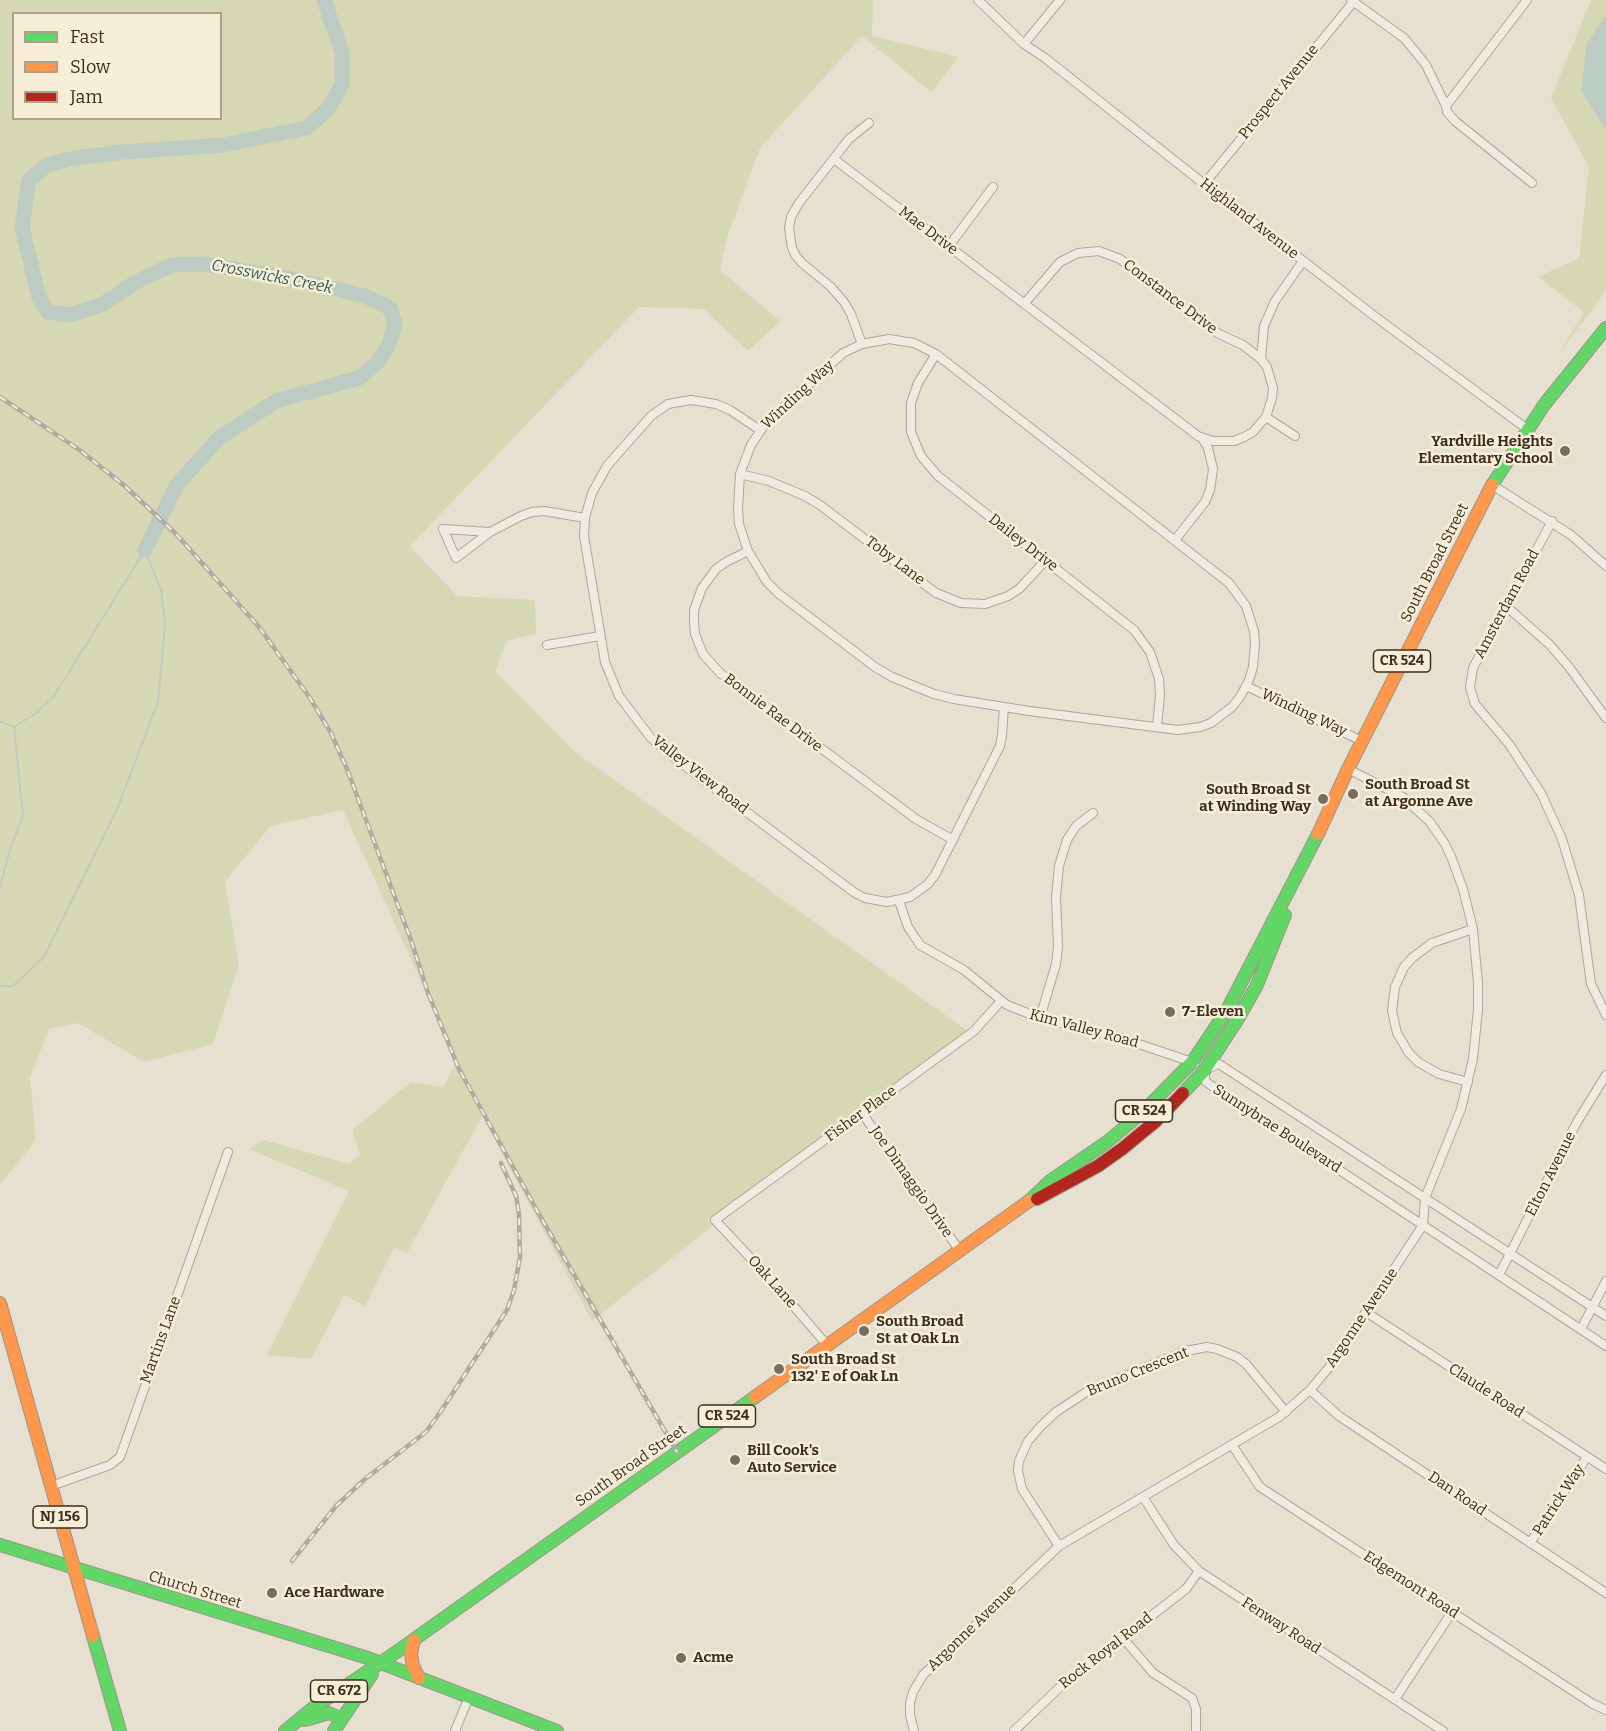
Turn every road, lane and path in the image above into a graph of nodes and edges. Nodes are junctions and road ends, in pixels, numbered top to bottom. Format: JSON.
{"nodes":[{"id":1,"x":978,"y":0,"type":"edge"},
{"id":2,"x":1060,"y":0,"type":"edge"},
{"id":3,"x":1527,"y":0,"type":"edge"},
{"id":4,"x":1353,"y":1,"type":"edge"},
{"id":5,"x":1024,"y":44,"type":"junction"},
{"id":6,"x":1446,"y":106,"type":"junction"},
{"id":7,"x":869,"y":123,"type":"dead end"},
{"id":8,"x":834,"y":159,"type":"junction"},
{"id":9,"x":1532,"y":183,"type":"dead end"},
{"id":10,"x":1204,"y":184,"type":"junction"},
{"id":11,"x":993,"y":187,"type":"dead end"},
{"id":12,"x":949,"y":246,"type":"junction"},
{"id":13,"x":1303,"y":261,"type":"junction"},
{"id":14,"x":1024,"y":304,"type":"junction"},
{"id":15,"x":1606,"y":328,"type":"edge"},
{"id":16,"x":862,"y":344,"type":"junction"},
{"id":17,"x":936,"y":354,"type":"junction"},
{"id":18,"x":1261,"y":358,"type":"junction"},
{"id":19,"x":1266,"y":417,"type":"junction"},
{"id":20,"x":1527,"y":429,"type":"junction"},
{"id":21,"x":760,"y":430,"type":"junction"},
{"id":22,"x":1295,"y":436,"type":"dead end"},
{"id":23,"x":1202,"y":438,"type":"junction"},
{"id":24,"x":740,"y":474,"type":"junction"},
{"id":25,"x":1492,"y":485,"type":"junction"},
{"id":26,"x":585,"y":518,"type":"junction"},
{"id":27,"x":1552,"y":521,"type":"junction"},
{"id":28,"x":490,"y":532,"type":"junction"},
{"id":29,"x":1175,"y":540,"type":"junction"},
{"id":30,"x":748,"y":551,"type":"junction"},
{"id":31,"x":1046,"y":560,"type":"junction"},
{"id":32,"x":1606,"y":566,"type":"edge"},
{"id":33,"x":1506,"y":606,"type":"junction"},
{"id":34,"x":600,"y":636,"type":"junction"},
{"id":35,"x":547,"y":645,"type":"dead end"},
{"id":36,"x":1246,"y":686,"type":"junction"},
{"id":37,"x":1004,"y":707,"type":"junction"},
{"id":38,"x":1606,"y":718,"type":"edge"},
{"id":39,"x":1157,"y":727,"type":"junction"},
{"id":40,"x":1362,"y":741,"type":"junction"},
{"id":41,"x":1348,"y":769,"type":"junction"},
{"id":42,"x":1094,"y":813,"type":"dead end"},
{"id":43,"x":952,"y":840,"type":"junction"},
{"id":44,"x":1305,"y":862,"type":"junction"},
{"id":45,"x":899,"y":901,"type":"junction"},
{"id":46,"x":1473,"y":929,"type":"junction"},
{"id":47,"x":1001,"y":1001,"type":"junction"},
{"id":48,"x":1606,"y":1015,"type":"edge"},
{"id":49,"x":1040,"y":1018,"type":"junction"},
{"id":50,"x":1192,"y":1061,"type":"junction"},
{"id":51,"x":1204,"y":1071,"type":"junction"},
{"id":52,"x":1606,"y":1075,"type":"edge"},
{"id":53,"x":1468,"y":1083,"type":"junction"},
{"id":54,"x":862,"y":1113,"type":"junction"},
{"id":55,"x":1107,"y":1142,"type":"junction"},
{"id":56,"x":1122,"y":1149,"type":"junction"},
{"id":57,"x":228,"y":1152,"type":"dead end"},
{"id":58,"x":1090,"y":1154,"type":"junction"},
{"id":59,"x":1098,"y":1166,"type":"junction"},
{"id":60,"x":1425,"y":1198,"type":"junction"},
{"id":61,"x":1024,"y":1205,"type":"junction"},
{"id":62,"x":715,"y":1220,"type":"joint"},
{"id":63,"x":1423,"y":1225,"type":"junction"},
{"id":64,"x":960,"y":1251,"type":"junction"},
{"id":65,"x":1510,"y":1254,"type":"junction"},
{"id":66,"x":1499,"y":1275,"type":"junction"},
{"id":67,"x":1606,"y":1281,"type":"edge"},
{"id":68,"x":0,"y":1303,"type":"edge"},
{"id":69,"x":1593,"y":1307,"type":"junction"},
{"id":70,"x":1366,"y":1312,"type":"junction"},
{"id":71,"x":1606,"y":1316,"type":"edge"},
{"id":72,"x":1581,"y":1329,"type":"junction"},
{"id":73,"x":827,"y":1345,"type":"junction"},
{"id":74,"x":1606,"y":1346,"type":"edge"},
{"id":75,"x":1310,"y":1390,"type":"junction"},
{"id":76,"x":1286,"y":1412,"type":"junction"},
{"id":77,"x":1232,"y":1445,"type":"junction"},
{"id":78,"x":1587,"y":1457,"type":"junction"},
{"id":79,"x":1606,"y":1469,"type":"edge"},
{"id":80,"x":51,"y":1486,"type":"junction"},
{"id":81,"x":1143,"y":1497,"type":"junction"},
{"id":82,"x":1530,"y":1543,"type":"junction"},
{"id":83,"x":0,"y":1545,"type":"edge"},
{"id":84,"x":1059,"y":1546,"type":"junction"},
{"id":85,"x":75,"y":1568,"type":"junction"},
{"id":86,"x":1198,"y":1571,"type":"junction"},
{"id":87,"x":1606,"y":1593,"type":"edge"},
{"id":88,"x":1452,"y":1612,"type":"junction"},
{"id":89,"x":1123,"y":1638,"type":"junction"},
{"id":90,"x":414,"y":1640,"type":"junction"},
{"id":91,"x":381,"y":1663,"type":"junction"},
{"id":92,"x":419,"y":1678,"type":"junction"},
{"id":93,"x":469,"y":1697,"type":"junction"},
{"id":94,"x":1395,"y":1700,"type":"junction"},
{"id":95,"x":1606,"y":1710,"type":"edge"},
{"id":96,"x":342,"y":1719,"type":"junction"},
{"id":97,"x":297,"y":1721,"type":"junction"},
{"id":98,"x":120,"y":1731,"type":"edge"},
{"id":99,"x":285,"y":1731,"type":"edge"},
{"id":100,"x":334,"y":1731,"type":"edge"},
{"id":101,"x":455,"y":1731,"type":"edge"},
{"id":102,"x":557,"y":1731,"type":"edge"},
{"id":103,"x":914,"y":1731,"type":"edge"},
{"id":104,"x":1014,"y":1731,"type":"edge"},
{"id":105,"x":1196,"y":1731,"type":"edge"},
{"id":106,"x":1443,"y":1731,"type":"edge"}],
"edges":[{"from":1,"to":5,"type":"street","name":"Highland Avenue"},
{"from":2,"to":5,"type":"street"},
{"from":3,"to":6,"type":"street"},
{"from":4,"to":6,"type":"street"},
{"from":4,"to":10,"type":"street","name":"Prospect Avenue"},
{"from":5,"to":10,"type":"street","name":"Highland Avenue"},
{"from":6,"to":9,"type":"street"},
{"from":7,"to":8,"type":"street"},
{"from":8,"to":12,"type":"street","name":"Mae Drive"},
{"from":8,"to":16,"type":"street"},
{"from":10,"to":13,"type":"street","name":"Highland Avenue"},
{"from":11,"to":12,"type":"street"},
{"from":12,"to":14,"type":"street","name":"Mae Drive"},
{"from":13,"to":18,"type":"street"},
{"from":13,"to":20,"type":"street","name":"Highland Avenue"},
{"from":14,"to":18,"type":"street","name":"Constance Drive"},
{"from":14,"to":23,"type":"street","name":"Mae Drive"},
{"from":15,"to":20,"type":"main road","name":"South Broad Street","number":"CR 524"},
{"from":16,"to":17,"type":"street","name":"Winding Way"},
{"from":16,"to":21,"type":"street","name":"Winding Way"},
{"from":17,"to":29,"type":"street","name":"Winding Way"},
{"from":17,"to":31,"type":"street","name":"Dailey Drive"},
{"from":18,"to":19,"type":"street"},
{"from":19,"to":22,"type":"street"},
{"from":19,"to":23,"type":"street"},
{"from":20,"to":25,"type":"main road","name":"South Broad Street","number":"CR 524"},
{"from":21,"to":24,"type":"street","name":"Winding Way"},
{"from":21,"to":26,"type":"street","name":"Valley View Road"},
{"from":23,"to":29,"type":"street"},
{"from":24,"to":30,"type":"street","name":"Winding Way"},
{"from":24,"to":31,"type":"street","name":"Toby Lane"},
{"from":25,"to":27,"type":"street"},
{"from":25,"to":40,"type":"main road","name":"South Broad Street","number":"CR 524"},
{"from":26,"to":28,"type":"street"},
{"from":26,"to":34,"type":"street","name":"Valley View Road"},
{"from":27,"to":32,"type":"street"},
{"from":27,"to":33,"type":"street","name":"Amsterdam Road"},
{"from":28,"to":28,"type":"street"},
{"from":29,"to":36,"type":"street","name":"Winding Way"},
{"from":30,"to":37,"type":"street","name":"Winding Way"},
{"from":30,"to":43,"type":"street","name":"Bonnie Rae Drive"},
{"from":31,"to":39,"type":"street","name":"Dailey Drive"},
{"from":33,"to":38,"type":"street"},
{"from":33,"to":48,"type":"street","name":"Amsterdam Road"},
{"from":34,"to":35,"type":"street"},
{"from":34,"to":45,"type":"street","name":"Valley View Road"},
{"from":36,"to":39,"type":"street","name":"Winding Way"},
{"from":36,"to":40,"type":"street","name":"Winding Way"},
{"from":37,"to":39,"type":"street","name":"Winding Way"},
{"from":37,"to":43,"type":"street"},
{"from":40,"to":41,"type":"main road","name":"South Broad Street","number":"CR 524"},
{"from":41,"to":44,"type":"main road","name":"South Broad Street","number":"CR 524"},
{"from":41,"to":46,"type":"street","name":"Argonne Avenue"},
{"from":42,"to":49,"type":"street"},
{"from":43,"to":45,"type":"street"},
{"from":44,"to":50,"type":"main road","name":"South Broad Street","number":"CR 524"},
{"from":44,"to":51,"type":"main road","name":"South Broad Street","number":"CR 524"},
{"from":45,"to":47,"type":"street","name":"Kim Valley Road"},
{"from":46,"to":53,"type":"street","name":"Argonne Avenue"},
{"from":46,"to":53,"type":"street"},
{"from":47,"to":49,"type":"street","name":"Kim Valley Road"},
{"from":47,"to":54,"type":"street","name":"Fisher Place"},
{"from":49,"to":50,"type":"street","name":"Kim Valley Road"},
{"from":50,"to":51,"type":"street","name":"Kim Valley Road"},
{"from":50,"to":55,"type":"main road","name":"South Broad Street","number":"CR 524"},
{"from":51,"to":56,"type":"main road","name":"South Broad Street","number":"CR 524"},
{"from":51,"to":60,"type":"street","name":"Sunnybrae Boulevard"},
{"from":51,"to":63,"type":"street","name":"Sunnybrae Boulevard"},
{"from":52,"to":65,"type":"street","name":"Elton Avenue"},
{"from":53,"to":60,"type":"street","name":"Argonne Avenue"},
{"from":54,"to":62,"type":"street","name":"Fisher Place"},
{"from":54,"to":64,"type":"street","name":"Joe Dimaggio Drive"},
{"from":55,"to":56,"type":"main road"},
{"from":55,"to":58,"type":"main road","name":"South Broad Street","number":"CR 524"},
{"from":56,"to":59,"type":"main road","name":"South Broad Street","number":"CR 524"},
{"from":57,"to":80,"type":"street","name":"Martins Lane"},
{"from":58,"to":59,"type":"main road"},
{"from":58,"to":61,"type":"main road","name":"South Broad Street","number":"CR 524"},
{"from":59,"to":61,"type":"main road","name":"South Broad Street","number":"CR 524"},
{"from":60,"to":63,"type":"street","name":"Argonne Avenue"},
{"from":60,"to":65,"type":"street","name":"Sunnybrae Boulevard"},
{"from":61,"to":64,"type":"main road","name":"South Broad Street","number":"CR 524"},
{"from":62,"to":73,"type":"street","name":"Oak Lane"},
{"from":63,"to":66,"type":"street","name":"Sunnybrae Boulevard"},
{"from":63,"to":70,"type":"street","name":"Argonne Avenue"},
{"from":64,"to":73,"type":"main road","name":"South Broad Street","number":"CR 524"},
{"from":65,"to":66,"type":"street","name":"Elton Avenue"},
{"from":65,"to":69,"type":"street","name":"Sunnybrae Boulevard"},
{"from":66,"to":72,"type":"street","name":"Sunnybrae Boulevard"},
{"from":67,"to":69,"type":"street"},
{"from":68,"to":80,"type":"main road","number":"NJ 156"},
{"from":69,"to":71,"type":"street","name":"Sunnybrae Boulevard"},
{"from":69,"to":72,"type":"street"},
{"from":70,"to":75,"type":"street","name":"Argonne Avenue"},
{"from":70,"to":78,"type":"street","name":"Claude Road"},
{"from":72,"to":74,"type":"street","name":"Sunnybrae Boulevard"},
{"from":73,"to":90,"type":"main road","name":"South Broad Street","number":"CR 524"},
{"from":75,"to":76,"type":"street","name":"Argonne Avenue"},
{"from":75,"to":82,"type":"street","name":"Dan Road"},
{"from":76,"to":77,"type":"street","name":"Argonne Avenue"},
{"from":76,"to":84,"type":"street","name":"Bruno Crescent"},
{"from":77,"to":81,"type":"street","name":"Argonne Avenue"},
{"from":77,"to":88,"type":"street","name":"Edgemont Road"},
{"from":78,"to":79,"type":"street","name":"Claude Road"},
{"from":78,"to":82,"type":"street","name":"Patrick Way"},
{"from":80,"to":85,"type":"main road","number":"NJ 156"},
{"from":81,"to":84,"type":"street","name":"Argonne Avenue"},
{"from":81,"to":86,"type":"street","name":"Fenway Road"},
{"from":82,"to":87,"type":"street","name":"Dan Road"},
{"from":83,"to":85,"type":"main road","name":"Church Street"},
{"from":84,"to":103,"type":"street","name":"Argonne Avenue"},
{"from":85,"to":91,"type":"main road","name":"Church Street"},
{"from":85,"to":98,"type":"main road","number":"NJ 156"},
{"from":86,"to":89,"type":"street","name":"Rock Royal Road"},
{"from":86,"to":94,"type":"street","name":"Fenway Road"},
{"from":88,"to":94,"type":"street"},
{"from":88,"to":95,"type":"street","name":"Edgemont Road"},
{"from":89,"to":104,"type":"street","name":"Rock Royal Road"},
{"from":89,"to":105,"type":"street"},
{"from":90,"to":91,"type":"main road","name":"South Broad Street","number":"CR 524"},
{"from":90,"to":92,"type":"main road"},
{"from":91,"to":92,"type":"main road","name":"Church Street"},
{"from":91,"to":96,"type":"main road","number":"CR 524"},
{"from":91,"to":97,"type":"main road","name":"South Broad Street","number":"CR 672"},
{"from":92,"to":93,"type":"main road","name":"Church Street"},
{"from":93,"to":101,"type":"street"},
{"from":93,"to":102,"type":"main road","name":"Church Street"},
{"from":94,"to":106,"type":"street","name":"Fenway Road"},
{"from":96,"to":97,"type":"main road"},
{"from":96,"to":100,"type":"main road","number":"CR 524"},
{"from":97,"to":99,"type":"main road","name":"South Broad Street","number":"CR 672"}]}
